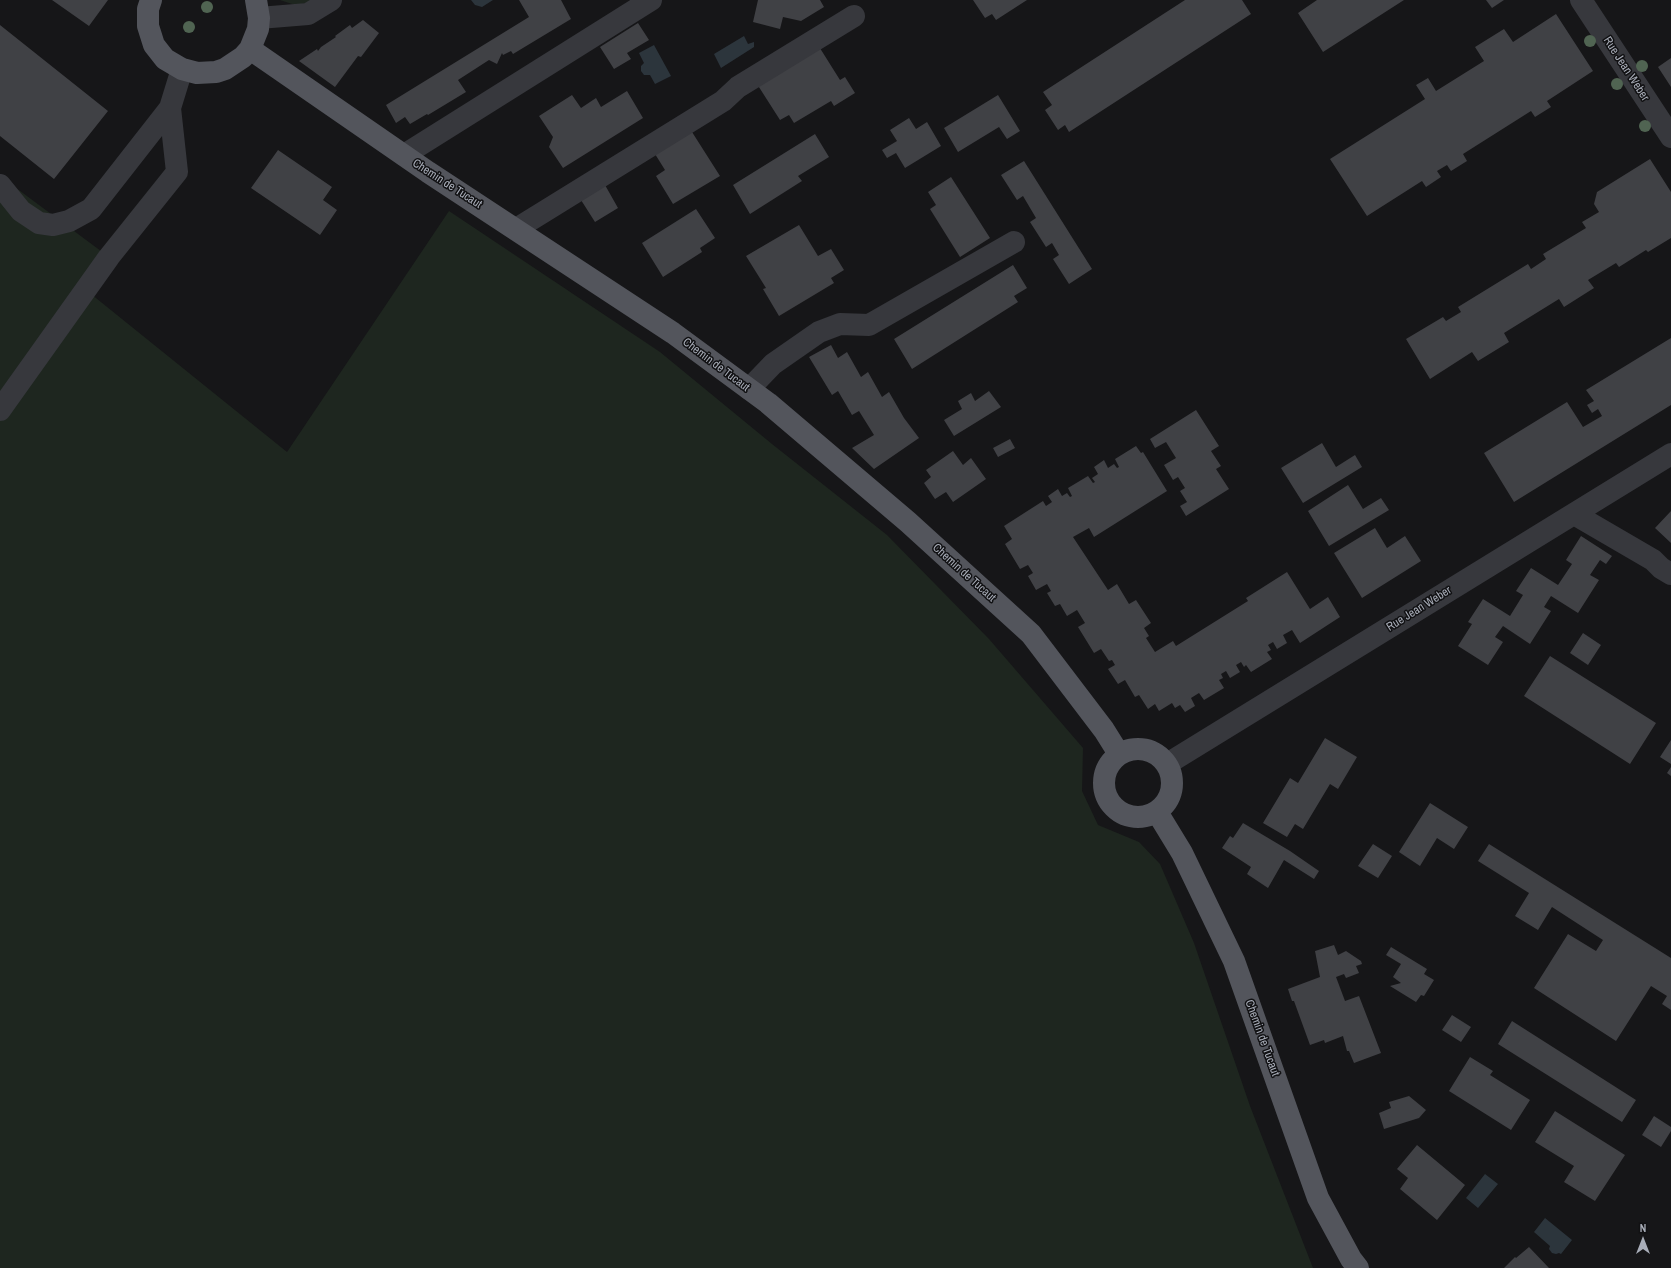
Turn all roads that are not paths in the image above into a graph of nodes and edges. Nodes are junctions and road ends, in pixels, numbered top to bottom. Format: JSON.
{"nodes":[{"id":1,"x":151,"y":0,"type":"edge"},
{"id":2,"x":331,"y":0,"type":"edge"},
{"id":3,"x":651,"y":0,"type":"edge"},
{"id":4,"x":1581,"y":0,"type":"edge"},
{"id":5,"x":257,"y":9,"type":"edge"},
{"id":6,"x":854,"y":16,"type":"dead end"},
{"id":7,"x":250,"y":49,"type":"junction"},
{"id":8,"x":182,"y":69,"type":"junction"},
{"id":9,"x":170,"y":108,"type":"junction"},
{"id":10,"x":1671,"y":138,"type":"edge"},
{"id":11,"x":404,"y":155,"type":"junction"},
{"id":12,"x":0,"y":185,"type":"edge"},
{"id":13,"x":516,"y":229,"type":"junction"},
{"id":14,"x":1014,"y":242,"type":"dead end"},
{"id":15,"x":749,"y":389,"type":"junction"},
{"id":16,"x":0,"y":410,"type":"edge"},
{"id":17,"x":1671,"y":454,"type":"edge"},
{"id":18,"x":1574,"y":514,"type":"junction"},
{"id":19,"x":1671,"y":574,"type":"edge"},
{"id":20,"x":1119,"y":754,"type":"junction"},
{"id":21,"x":1167,"y":764,"type":"junction"},
{"id":22,"x":1157,"y":812,"type":"junction"},
{"id":23,"x":1358,"y":1268,"type":"edge"}],
"edges":[{"from":1,"to":8,"type":"main road"},
{"from":2,"to":5,"type":"street"},
{"from":3,"to":11,"type":"street"},
{"from":4,"to":10,"type":"street","name":"Rue Jean Weber"},
{"from":5,"to":7,"type":"main road"},
{"from":6,"to":13,"type":"street"},
{"from":7,"to":8,"type":"main road"},
{"from":7,"to":11,"type":"main road","name":"Chemin de Tucaut"},
{"from":8,"to":9,"type":"street"},
{"from":9,"to":12,"type":"street"},
{"from":9,"to":16,"type":"street"},
{"from":11,"to":13,"type":"main road","name":"Chemin de Tucaut"},
{"from":13,"to":15,"type":"main road","name":"Chemin de Tucaut"},
{"from":14,"to":15,"type":"street"},
{"from":15,"to":20,"type":"main road","name":"Chemin de Tucaut"},
{"from":17,"to":18,"type":"street","name":"Rue Jean Weber"},
{"from":18,"to":19,"type":"street"},
{"from":18,"to":21,"type":"street","name":"Rue Jean Weber"},
{"from":20,"to":21,"type":"main road"},
{"from":20,"to":22,"type":"main road"},
{"from":21,"to":22,"type":"main road"},
{"from":22,"to":23,"type":"main road","name":"Chemin de Tucaut"}]}
